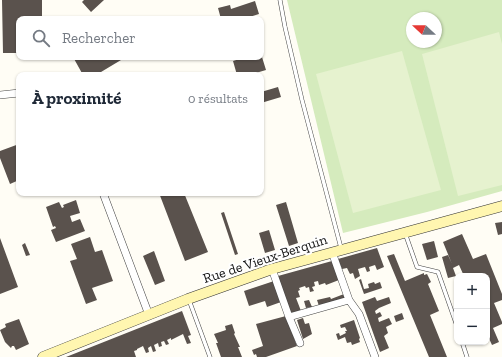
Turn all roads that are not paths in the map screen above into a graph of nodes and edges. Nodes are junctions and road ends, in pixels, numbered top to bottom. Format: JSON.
{"nodes":[{"id":1,"x":280,"y":0,"type":"edge"},
{"id":2,"x":16,"y":93,"type":"edge"},
{"id":3,"x":0,"y":95,"type":"edge"},
{"id":4,"x":104,"y":196,"type":"edge"},
{"id":5,"x":502,"y":206,"type":"edge"},
{"id":6,"x":404,"y":232,"type":"junction"},
{"id":7,"x":337,"y":250,"type":"junction"},
{"id":8,"x":272,"y":269,"type":"junction"},
{"id":9,"x":188,"y":299,"type":"junction"},
{"id":10,"x":349,"y":300,"type":"junction"},
{"id":11,"x":149,"y":314,"type":"junction"},
{"id":12,"x":289,"y":317,"type":"junction"},
{"id":13,"x":454,"y":317,"type":"edge"},
{"id":14,"x":300,"y":343,"type":"dead end"},
{"id":15,"x":463,"y":345,"type":"edge"},
{"id":16,"x":43,"y":357,"type":"edge"},
{"id":17,"x":210,"y":357,"type":"edge"},
{"id":18,"x":375,"y":357,"type":"edge"},
{"id":19,"x":467,"y":357,"type":"edge"}],
"edges":[{"from":1,"to":7,"type":"lane"},
{"from":2,"to":3,"type":"street"},
{"from":4,"to":11,"type":"street"},
{"from":5,"to":6,"type":"street","name":"Rue de Vieux-Berquin"},
{"from":6,"to":7,"type":"street","name":"Rue de Vieux-Berquin"},
{"from":6,"to":13,"type":"lane"},
{"from":7,"to":8,"type":"street","name":"Rue de Vieux-Berquin"},
{"from":7,"to":10,"type":"street"},
{"from":8,"to":9,"type":"street","name":"Rue de Vieux-Berquin"},
{"from":8,"to":12,"type":"street"},
{"from":9,"to":11,"type":"street","name":"Rue de Vieux-Berquin"},
{"from":9,"to":17,"type":"lane"},
{"from":10,"to":12,"type":"street"},
{"from":10,"to":18,"type":"street"},
{"from":11,"to":16,"type":"street","name":"Rue de Vieux-Berquin"},
{"from":12,"to":14,"type":"street"},
{"from":15,"to":19,"type":"lane"}]}
